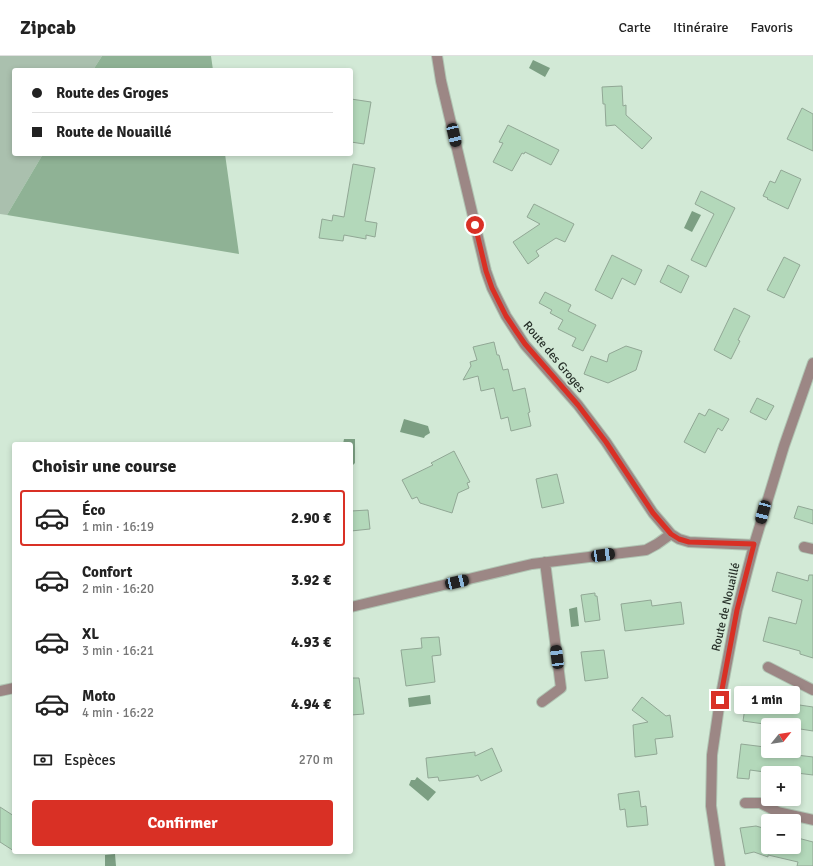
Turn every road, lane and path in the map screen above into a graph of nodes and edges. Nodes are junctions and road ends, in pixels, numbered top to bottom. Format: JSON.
{"nodes":[{"id":1,"x":437,"y":56,"type":"edge"},
{"id":2,"x":813,"y":363,"type":"edge"},
{"id":3,"x":671,"y":534,"type":"junction"},
{"id":4,"x":754,"y":544,"type":"junction"},
{"id":5,"x":545,"y":562,"type":"junction"},
{"id":6,"x":353,"y":607,"type":"edge"},
{"id":7,"x":768,"y":667,"type":"dead end"},
{"id":8,"x":12,"y":688,"type":"edge"},
{"id":9,"x":813,"y":690,"type":"edge"},
{"id":10,"x":0,"y":691,"type":"edge"},
{"id":11,"x":542,"y":702,"type":"dead end"},
{"id":12,"x":745,"y":802,"type":"dead end"},
{"id":13,"x":813,"y":820,"type":"edge"},
{"id":14,"x":720,"y":866,"type":"edge"}],
"edges":[{"from":1,"to":3,"type":"street","name":"Route des Groges"},
{"from":2,"to":4,"type":"street","name":"Route de Nouaillé"},
{"from":3,"to":4,"type":"street"},
{"from":3,"to":5,"type":"street"},
{"from":4,"to":14,"type":"street","name":"Route de Nouaillé"},
{"from":5,"to":6,"type":"street"},
{"from":5,"to":11,"type":"street"},
{"from":7,"to":9,"type":"street"},
{"from":8,"to":10,"type":"street"},
{"from":12,"to":13,"type":"street"}]}
